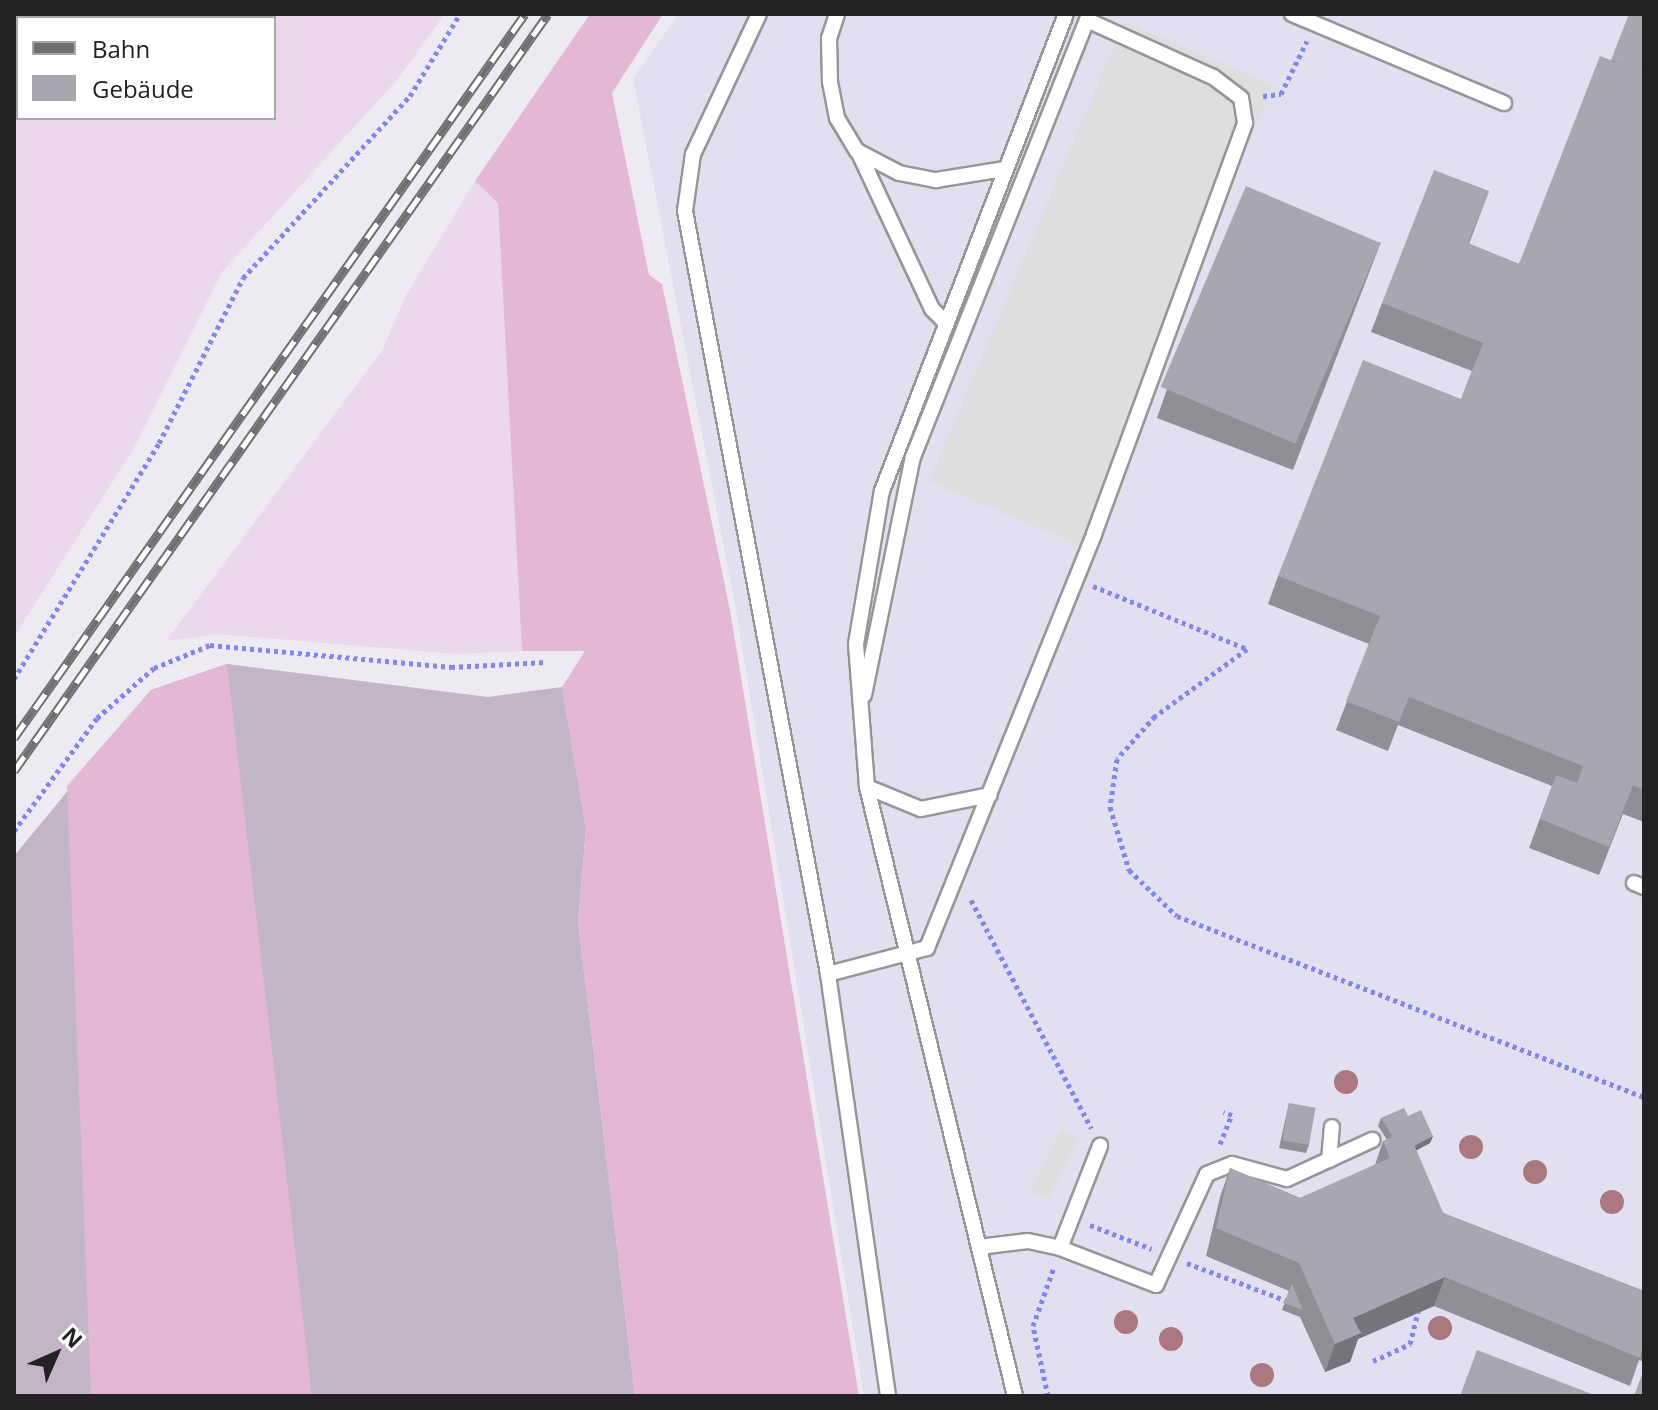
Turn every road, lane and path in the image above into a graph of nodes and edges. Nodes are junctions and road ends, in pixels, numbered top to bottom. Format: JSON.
{"nodes":[{"id":1,"x":460,"y":14,"type":"edge"},
{"id":2,"x":759,"y":14,"type":"edge"},
{"id":3,"x":837,"y":14,"type":"edge"},
{"id":4,"x":1066,"y":14,"type":"edge"},
{"id":5,"x":1292,"y":14,"type":"edge"},
{"id":6,"x":1088,"y":17,"type":"edge"},
{"id":7,"x":1313,"y":28,"type":"junction"},
{"id":8,"x":1241,"y":98,"type":"junction"},
{"id":9,"x":1504,"y":103,"type":"dead end"},
{"id":10,"x":857,"y":151,"type":"junction"},
{"id":11,"x":1004,"y":169,"type":"junction"},
{"id":12,"x":945,"y":322,"type":"junction"},
{"id":13,"x":1076,"y":579,"type":"junction"},
{"id":14,"x":546,"y":662,"type":"dead end"},
{"id":15,"x":14,"y":679,"type":"edge"},
{"id":16,"x":859,"y":727,"type":"junction"},
{"id":17,"x":867,"y":787,"type":"junction"},
{"id":18,"x":990,"y":795,"type":"junction"},
{"id":19,"x":14,"y":831,"type":"edge"},
{"id":20,"x":958,"y":874,"type":"junction"},
{"id":21,"x":905,"y":956,"type":"junction"},
{"id":22,"x":828,"y":974,"type":"junction"},
{"id":23,"x":1644,"y":1097,"type":"edge"},
{"id":24,"x":1224,"y":1112,"type":"dead end"},
{"id":25,"x":1332,"y":1127,"type":"dead end"},
{"id":26,"x":1372,"y":1140,"type":"dead end"},
{"id":27,"x":1100,"y":1146,"type":"joint"},
{"id":28,"x":1329,"y":1160,"type":"junction"},
{"id":29,"x":1207,"y":1174,"type":"junction"},
{"id":30,"x":979,"y":1247,"type":"junction"},
{"id":31,"x":1060,"y":1248,"type":"junction"},
{"id":32,"x":1418,"y":1311,"type":"edge"},
{"id":33,"x":1373,"y":1361,"type":"dead end"},
{"id":34,"x":888,"y":1396,"type":"edge"},
{"id":35,"x":1015,"y":1396,"type":"edge"},
{"id":36,"x":1048,"y":1396,"type":"edge"}],
"edges":[{"from":1,"to":15,"type":"path"},
{"from":2,"to":22,"type":"lane"},
{"from":3,"to":10,"type":"lane"},
{"from":4,"to":11,"type":"lane"},
{"from":5,"to":7,"type":"lane"},
{"from":6,"to":8,"type":"lane"},
{"from":6,"to":16,"type":"lane"},
{"from":7,"to":8,"type":"path"},
{"from":7,"to":9,"type":"lane"},
{"from":8,"to":13,"type":"lane"},
{"from":10,"to":11,"type":"lane"},
{"from":10,"to":12,"type":"lane"},
{"from":11,"to":12,"type":"lane"},
{"from":12,"to":16,"type":"lane"},
{"from":13,"to":18,"type":"lane"},
{"from":13,"to":23,"type":"path"},
{"from":14,"to":19,"type":"path"},
{"from":16,"to":17,"type":"lane"},
{"from":17,"to":18,"type":"lane"},
{"from":17,"to":21,"type":"lane"},
{"from":18,"to":20,"type":"lane"},
{"from":20,"to":21,"type":"lane"},
{"from":20,"to":27,"type":"path"},
{"from":21,"to":22,"type":"lane"},
{"from":21,"to":30,"type":"lane"},
{"from":22,"to":34,"type":"lane"},
{"from":24,"to":29,"type":"path"},
{"from":25,"to":28,"type":"lane"},
{"from":26,"to":28,"type":"lane"},
{"from":27,"to":31,"type":"lane"},
{"from":28,"to":29,"type":"lane"},
{"from":29,"to":31,"type":"lane"},
{"from":30,"to":31,"type":"lane"},
{"from":30,"to":35,"type":"lane"},
{"from":31,"to":36,"type":"path"},
{"from":32,"to":33,"type":"path"}]}
